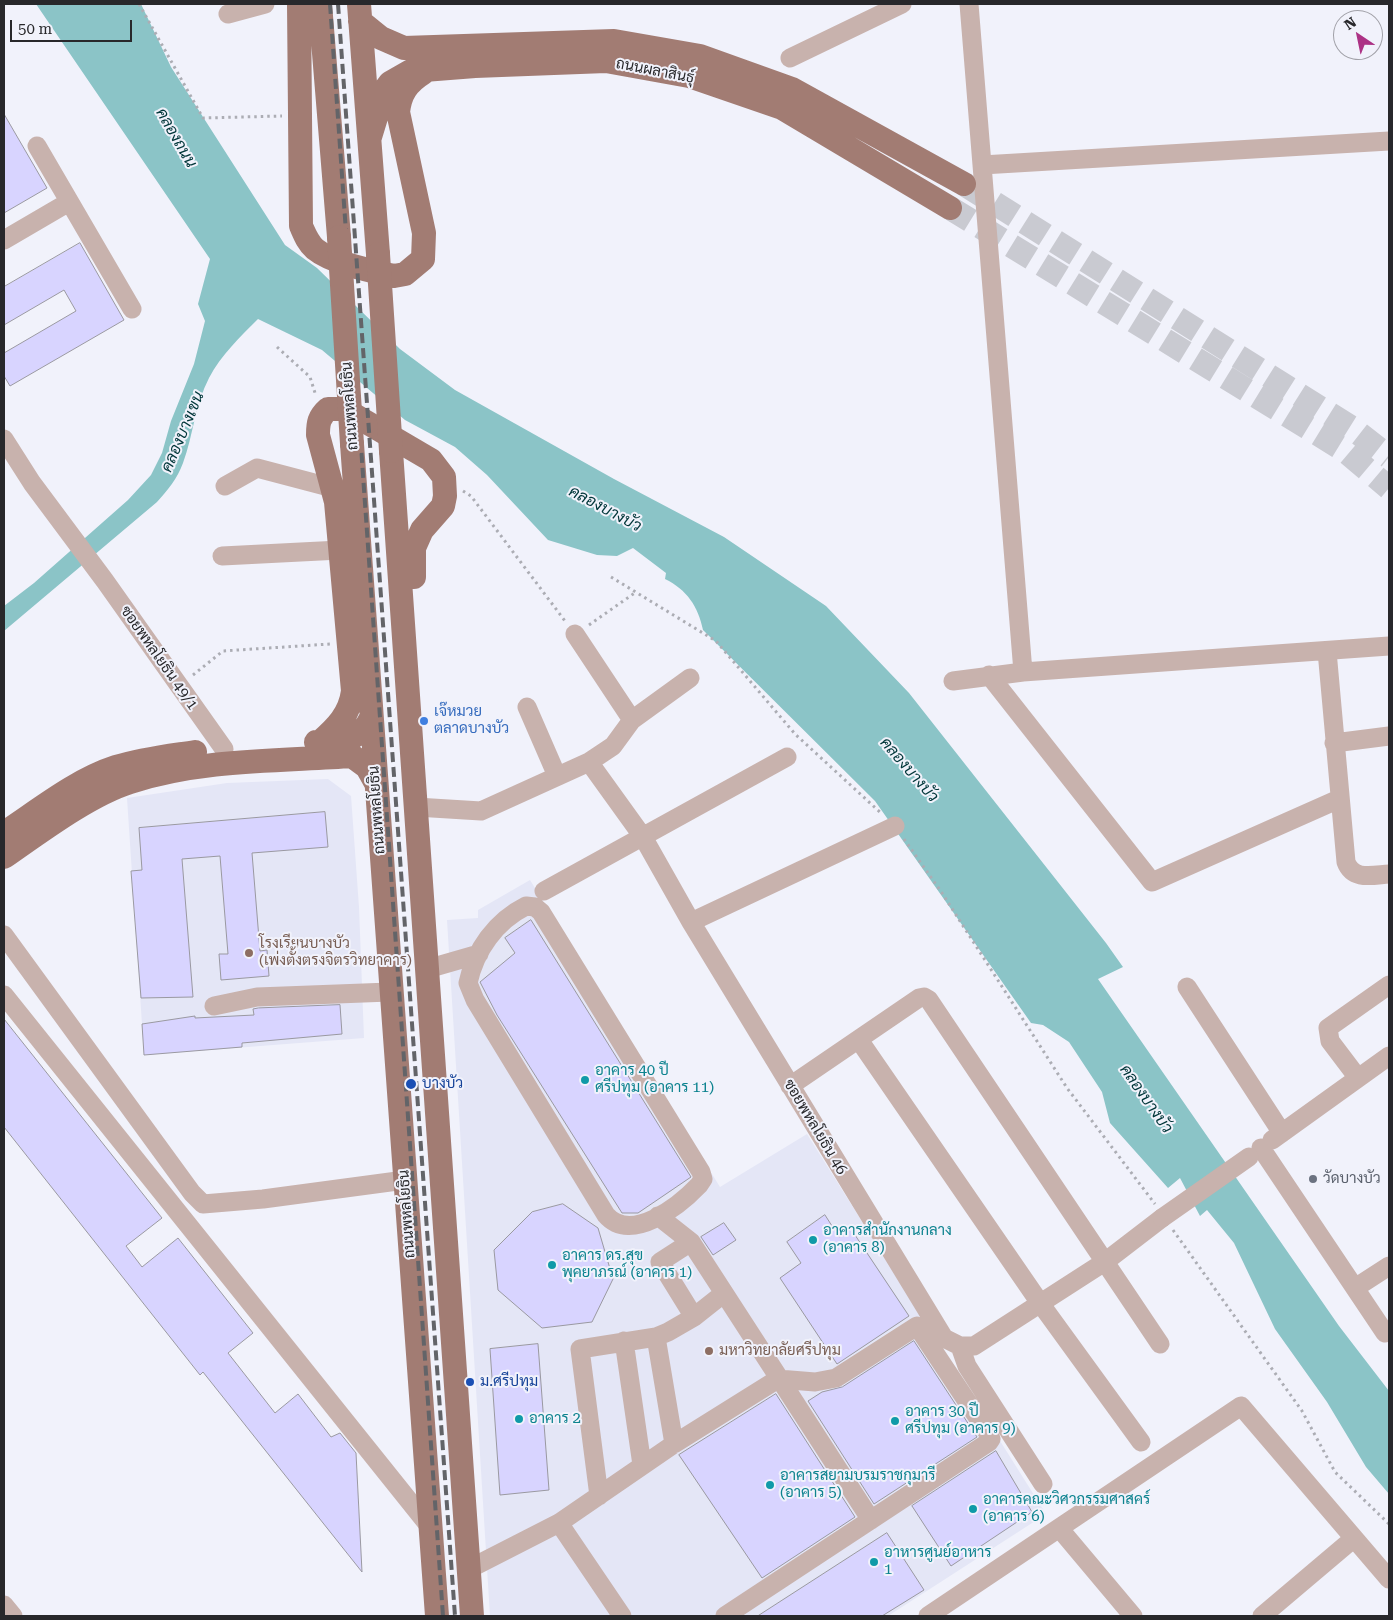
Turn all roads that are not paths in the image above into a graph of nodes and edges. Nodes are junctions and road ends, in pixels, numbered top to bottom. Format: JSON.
{"nodes":[{"id":1,"x":265,"y":4,"type":"edge"},
{"id":2,"x":299,"y":4,"type":"edge"},
{"id":3,"x":320,"y":4,"type":"edge"},
{"id":4,"x":902,"y":4,"type":"edge"},
{"id":5,"x":969,"y":4,"type":"edge"},
{"id":6,"x":360,"y":12,"type":"edge"},
{"id":7,"x":228,"y":14,"type":"dead end"},
{"id":8,"x":404,"y":48,"type":"junction"},
{"id":9,"x":474,"y":56,"type":"junction"},
{"id":10,"x":790,"y":58,"type":"dead end"},
{"id":11,"x":415,"y":76,"type":"junction"},
{"id":12,"x":370,"y":137,"type":"junction"},
{"id":13,"x":1389,"y":141,"type":"edge"},
{"id":14,"x":37,"y":146,"type":"dead end"},
{"id":15,"x":982,"y":165,"type":"junction"},
{"id":16,"x":964,"y":184,"type":"tunnel mouth"},
{"id":17,"x":69,"y":202,"type":"junction"},
{"id":18,"x":950,"y":208,"type":"tunnel mouth"},
{"id":19,"x":4,"y":240,"type":"edge"},
{"id":20,"x":132,"y":309,"type":"dead end"},
{"id":21,"x":4,"y":439,"type":"edge"},
{"id":22,"x":225,"y":486,"type":"dead end"},
{"id":23,"x":333,"y":488,"type":"junction"},
{"id":24,"x":340,"y":550,"type":"junction"},
{"id":25,"x":222,"y":556,"type":"dead end"},
{"id":26,"x":575,"y":634,"type":"road end"},
{"id":27,"x":1389,"y":646,"type":"edge"},
{"id":28,"x":1327,"y":651,"type":"junction"},
{"id":29,"x":1023,"y":672,"type":"junction"},
{"id":30,"x":989,"y":675,"type":"junction"},
{"id":31,"x":690,"y":678,"type":"dead end"},
{"id":32,"x":953,"y":681,"type":"dead end"},
{"id":33,"x":528,"y":707,"type":"dead end"},
{"id":34,"x":371,"y":718,"type":"junction"},
{"id":35,"x":632,"y":720,"type":"junction"},
{"id":36,"x":1389,"y":736,"type":"edge"},
{"id":37,"x":320,"y":742,"type":"junction"},
{"id":38,"x":1334,"y":743,"type":"junction"},
{"id":39,"x":224,"y":757,"type":"junction"},
{"id":40,"x":787,"y":757,"type":"dead end"},
{"id":41,"x":197,"y":760,"type":"junction"},
{"id":42,"x":589,"y":762,"type":"junction"},
{"id":43,"x":557,"y":776,"type":"junction"},
{"id":44,"x":414,"y":778,"type":"junction"},
{"id":45,"x":376,"y":784,"type":"junction"},
{"id":46,"x":1339,"y":799,"type":"junction"},
{"id":47,"x":416,"y":806,"type":"junction"},
{"id":48,"x":895,"y":826,"type":"road end"},
{"id":49,"x":4,"y":832,"type":"edge"},
{"id":50,"x":643,"y":837,"type":"junction"},
{"id":51,"x":4,"y":857,"type":"edge"},
{"id":52,"x":1389,"y":874,"type":"edge"},
{"id":53,"x":544,"y":891,"type":"dead end"},
{"id":54,"x":692,"y":922,"type":"junction"},
{"id":55,"x":4,"y":935,"type":"edge"},
{"id":56,"x":479,"y":954,"type":"junction"},
{"id":57,"x":427,"y":969,"type":"junction"},
{"id":58,"x":1389,"y":986,"type":"edge"},
{"id":59,"x":1187,"y":987,"type":"dead end"},
{"id":60,"x":390,"y":992,"type":"junction"},
{"id":61,"x":4,"y":994,"type":"edge"},
{"id":62,"x":214,"y":1006,"type":"dead end"},
{"id":63,"x":859,"y":1040,"type":"junction"},
{"id":64,"x":1389,"y":1056,"type":"edge"},
{"id":65,"x":1358,"y":1078,"type":"junction"},
{"id":66,"x":790,"y":1086,"type":"junction"},
{"id":67,"x":1282,"y":1133,"type":"junction"},
{"id":68,"x":1255,"y":1152,"type":"junction"},
{"id":69,"x":405,"y":1180,"type":"junction"},
{"id":70,"x":658,"y":1216,"type":"junction"},
{"id":71,"x":691,"y":1242,"type":"junction"},
{"id":72,"x":1106,"y":1261,"type":"junction"},
{"id":73,"x":1389,"y":1266,"type":"edge"},
{"id":74,"x":1356,"y":1288,"type":"junction"},
{"id":75,"x":723,"y":1294,"type":"junction"},
{"id":76,"x":1040,"y":1303,"type":"junction"},
{"id":77,"x":694,"y":1317,"type":"junction"},
{"id":78,"x":1388,"y":1334,"type":"edge"},
{"id":79,"x":656,"y":1337,"type":"junction"},
{"id":80,"x":624,"y":1341,"type":"junction"},
{"id":81,"x":1160,"y":1344,"type":"dead end"},
{"id":82,"x":960,"y":1346,"type":"junction"},
{"id":83,"x":778,"y":1379,"type":"junction"},
{"id":84,"x":1141,"y":1442,"type":"dead end"},
{"id":85,"x":674,"y":1444,"type":"junction"},
{"id":86,"x":642,"y":1466,"type":"junction"},
{"id":87,"x":1043,"y":1484,"type":"dead end"},
{"id":88,"x":599,"y":1496,"type":"junction"},
{"id":89,"x":871,"y":1520,"type":"junction"},
{"id":90,"x":560,"y":1523,"type":"junction"},
{"id":91,"x":430,"y":1527,"type":"junction"},
{"id":92,"x":1058,"y":1528,"type":"junction"},
{"id":93,"x":1353,"y":1539,"type":"junction"},
{"id":94,"x":470,"y":1569,"type":"junction"},
{"id":95,"x":434,"y":1572,"type":"junction"},
{"id":96,"x":1389,"y":1579,"type":"edge"},
{"id":97,"x":4,"y":1605,"type":"edge"},
{"id":98,"x":936,"y":1614,"type":"edge"},
{"id":99,"x":13,"y":1616,"type":"edge"},
{"id":100,"x":437,"y":1616,"type":"edge"},
{"id":101,"x":472,"y":1616,"type":"edge"},
{"id":102,"x":622,"y":1616,"type":"edge"},
{"id":103,"x":725,"y":1616,"type":"edge"},
{"id":104,"x":1134,"y":1616,"type":"edge"},
{"id":105,"x":1262,"y":1616,"type":"edge"}],
"edges":[{"from":1,"to":7,"type":"street"},
{"from":2,"to":11,"type":"main road"},
{"from":3,"to":34,"type":"main road","name":"ถนนพหลโยธิน","bridge":true},
{"from":4,"to":10,"type":"street"},
{"from":5,"to":15,"type":"street"},
{"from":6,"to":8,"type":"main road","name":"ถนนผลาสินธุ์"},
{"from":6,"to":12,"type":"main road"},
{"from":8,"to":9,"type":"main road","name":"ถนนผลาสินธุ์"},
{"from":8,"to":11,"type":"main road"},
{"from":9,"to":11,"type":"main road","name":"ถนนผลาสินธุ์"},
{"from":9,"to":16,"type":"main road","name":"ถนนผลาสินธุ์"},
{"from":9,"to":18,"type":"main road","name":"ถนนผลาสินธุ์"},
{"from":11,"to":12,"type":"main road","name":"ถนนผลาสินธุ์"},
{"from":12,"to":44,"type":"main road","bridge":true},
{"from":13,"to":15,"type":"street"},
{"from":14,"to":17,"type":"street"},
{"from":15,"to":29,"type":"street"},
{"from":17,"to":19,"type":"street"},
{"from":17,"to":20,"type":"street"},
{"from":21,"to":39,"type":"street","name":"ซอยพหลโยธิน 49/1"},
{"from":22,"to":23,"type":"street"},
{"from":23,"to":24,"type":"main road"},
{"from":23,"to":44,"type":"main road"},
{"from":24,"to":25,"type":"street"},
{"from":24,"to":37,"type":"main road"},
{"from":26,"to":35,"type":"street"},
{"from":27,"to":28,"type":"street"},
{"from":28,"to":29,"type":"street"},
{"from":28,"to":38,"type":"street"},
{"from":29,"to":30,"type":"street"},
{"from":30,"to":32,"type":"street"},
{"from":30,"to":46,"type":"street"},
{"from":31,"to":35,"type":"street"},
{"from":33,"to":43,"type":"street"},
{"from":34,"to":37,"type":"main road"},
{"from":34,"to":45,"type":"main road","name":"ถนนพหลโยธิน"},
{"from":35,"to":42,"type":"street"},
{"from":36,"to":38,"type":"street"},
{"from":37,"to":39,"type":"main road"},
{"from":38,"to":46,"type":"street"},
{"from":39,"to":41,"type":"main road"},
{"from":39,"to":45,"type":"main road"},
{"from":40,"to":50,"type":"street"},
{"from":41,"to":49,"type":"main road"},
{"from":41,"to":51,"type":"main road"},
{"from":42,"to":43,"type":"street"},
{"from":42,"to":50,"type":"street","name":"ซอยพหลโยธิน 46"},
{"from":43,"to":47,"type":"street"},
{"from":44,"to":47,"type":"main road"},
{"from":45,"to":60,"type":"main road","name":"ถนนพหลโยธิน"},
{"from":46,"to":52,"type":"street"},
{"from":47,"to":57,"type":"main road"},
{"from":48,"to":54,"type":"street"},
{"from":50,"to":53,"type":"street"},
{"from":50,"to":54,"type":"street","name":"ซอยพหลโยธิน 46"},
{"from":54,"to":66,"type":"street","name":"ซอยพหลโยธิน 46"},
{"from":55,"to":69,"type":"street"},
{"from":56,"to":57,"type":"street"},
{"from":56,"to":70,"type":"street"},
{"from":56,"to":70,"type":"street"},
{"from":57,"to":94,"type":"main road"},
{"from":58,"to":65,"type":"street"},
{"from":59,"to":67,"type":"street"},
{"from":60,"to":62,"type":"street"},
{"from":60,"to":69,"type":"main road","name":"ถนนพหลโยธิน"},
{"from":61,"to":91,"type":"street"},
{"from":63,"to":66,"type":"street"},
{"from":63,"to":72,"type":"street"},
{"from":63,"to":76,"type":"street"},
{"from":64,"to":65,"type":"street"},
{"from":65,"to":67,"type":"street"},
{"from":66,"to":82,"type":"street","name":"ซอยพหลโยธิน 46"},
{"from":67,"to":68,"type":"street"},
{"from":68,"to":72,"type":"street","bridge":true},
{"from":68,"to":74,"type":"street"},
{"from":69,"to":91,"type":"main road","name":"ถนนพหลโยธิน"},
{"from":70,"to":71,"type":"street"},
{"from":71,"to":75,"type":"street"},
{"from":71,"to":77,"type":"street"},
{"from":72,"to":76,"type":"street"},
{"from":72,"to":81,"type":"street"},
{"from":73,"to":74,"type":"street"},
{"from":74,"to":78,"type":"street"},
{"from":75,"to":77,"type":"street"},
{"from":75,"to":83,"type":"street"},
{"from":76,"to":82,"type":"street"},
{"from":76,"to":84,"type":"street"},
{"from":77,"to":79,"type":"street"},
{"from":79,"to":80,"type":"street"},
{"from":79,"to":85,"type":"street"},
{"from":80,"to":86,"type":"street"},
{"from":80,"to":88,"type":"street"},
{"from":82,"to":87,"type":"street"},
{"from":83,"to":85,"type":"street"},
{"from":83,"to":89,"type":"street"},
{"from":83,"to":89,"type":"street"},
{"from":85,"to":86,"type":"street"},
{"from":86,"to":88,"type":"street"},
{"from":88,"to":90,"type":"street"},
{"from":89,"to":103,"type":"street"},
{"from":90,"to":94,"type":"street"},
{"from":90,"to":102,"type":"street"},
{"from":91,"to":95,"type":"main road","name":"ถนนพหลโยธิน"},
{"from":92,"to":93,"type":"street"},
{"from":92,"to":98,"type":"street"},
{"from":92,"to":104,"type":"street"},
{"from":93,"to":96,"type":"street"},
{"from":93,"to":105,"type":"street"},
{"from":94,"to":95,"type":"main road"},
{"from":94,"to":101,"type":"main road"},
{"from":95,"to":100,"type":"main road","name":"ถนนพหลโยธิน"},
{"from":97,"to":99,"type":"street"}]}
